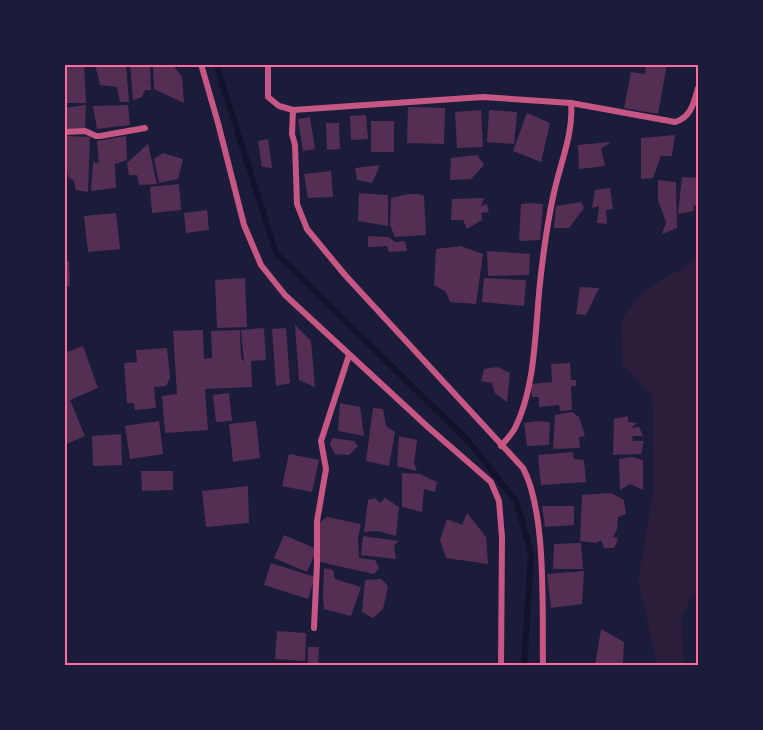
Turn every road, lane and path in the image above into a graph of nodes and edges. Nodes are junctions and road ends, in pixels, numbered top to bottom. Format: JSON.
{"nodes":[{"id":1,"x":201,"y":64,"type":"edge"},
{"id":2,"x":268,"y":64,"type":"edge"},
{"id":3,"x":699,"y":88,"type":"edge"},
{"id":4,"x":571,"y":102,"type":"junction"},
{"id":5,"x":293,"y":110,"type":"junction"},
{"id":6,"x":145,"y":128,"type":"dead end"},
{"id":7,"x":64,"y":132,"type":"edge"},
{"id":8,"x":349,"y":355,"type":"junction"},
{"id":9,"x":501,"y":446,"type":"junction"},
{"id":10,"x":314,"y":628,"type":"dead end"},
{"id":11,"x":501,"y":666,"type":"edge"},
{"id":12,"x":543,"y":666,"type":"edge"}],
"edges":[{"from":1,"to":8,"type":"street"},
{"from":2,"to":5,"type":"street"},
{"from":3,"to":4,"type":"street"},
{"from":4,"to":5,"type":"street"},
{"from":4,"to":9,"type":"street"},
{"from":5,"to":9,"type":"street"},
{"from":6,"to":7,"type":"street"},
{"from":8,"to":10,"type":"street"},
{"from":8,"to":11,"type":"street"},
{"from":9,"to":12,"type":"street"}]}
